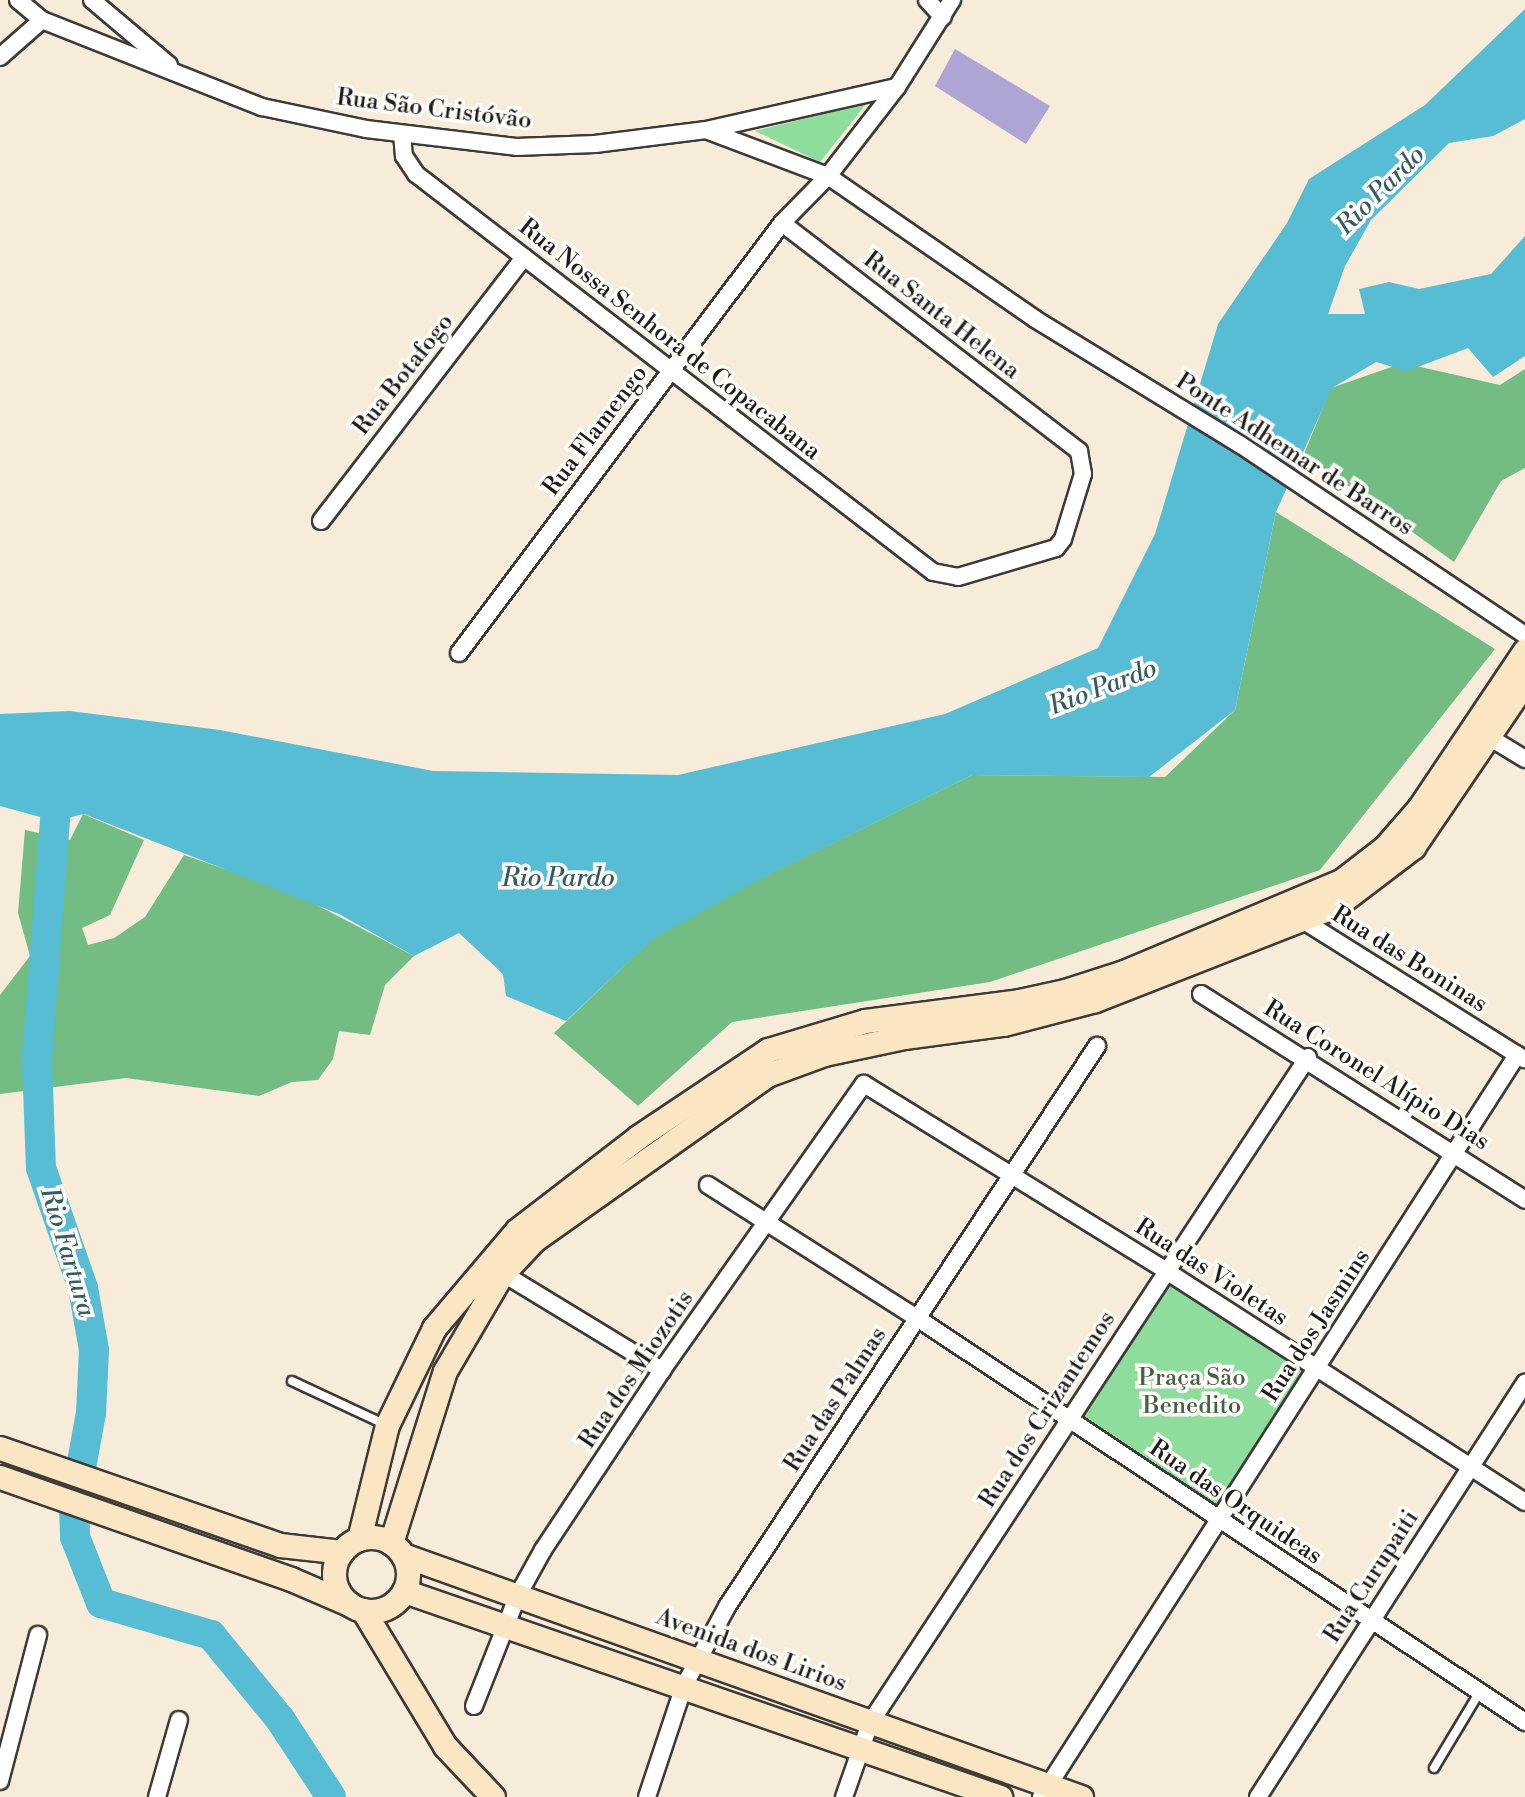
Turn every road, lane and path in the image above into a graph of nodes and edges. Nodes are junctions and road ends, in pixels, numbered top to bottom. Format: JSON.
{"nodes":[{"id":1,"x":18,"y":0,"type":"edge"},
{"id":2,"x":92,"y":0,"type":"edge"},
{"id":3,"x":927,"y":0,"type":"edge"},
{"id":4,"x":953,"y":0,"type":"edge"},
{"id":5,"x":943,"y":17,"type":"junction"},
{"id":6,"x":42,"y":20,"type":"junction"},
{"id":7,"x":0,"y":57,"type":"edge"},
{"id":8,"x":178,"y":73,"type":"junction"},
{"id":9,"x":897,"y":87,"type":"junction"},
{"id":10,"x":706,"y":130,"type":"junction"},
{"id":11,"x":402,"y":134,"type":"junction"},
{"id":12,"x":828,"y":176,"type":"junction"},
{"id":13,"x":782,"y":223,"type":"junction"},
{"id":14,"x":524,"y":257,"type":"junction"},
{"id":15,"x":670,"y":370,"type":"junction"},
{"id":16,"x":321,"y":521,"type":"dead end"},
{"id":17,"x":929,"y":569,"type":"joint"},
{"id":18,"x":1525,"y":635,"type":"edge"},
{"id":19,"x":1525,"y":650,"type":"edge"},
{"id":20,"x":459,"y":653,"type":"dead end"},
{"id":21,"x":1525,"y":682,"type":"edge"},
{"id":22,"x":1483,"y":733,"type":"junction"},
{"id":23,"x":1525,"y":759,"type":"edge"},
{"id":24,"x":1304,"y":921,"type":"junction"},
{"id":25,"x":1201,"y":994,"type":"dead end"},
{"id":26,"x":1097,"y":1046,"type":"dead end"},
{"id":27,"x":1308,"y":1057,"type":"junction"},
{"id":28,"x":1521,"y":1058,"type":"edge"},
{"id":29,"x":871,"y":1085,"type":"joint"},
{"id":30,"x":1457,"y":1153,"type":"junction"},
{"id":31,"x":1012,"y":1174,"type":"junction"},
{"id":32,"x":708,"y":1185,"type":"dead end"},
{"id":33,"x":1525,"y":1200,"type":"edge"},
{"id":34,"x":767,"y":1221,"type":"junction"},
{"id":35,"x":495,"y":1269,"type":"junction"},
{"id":36,"x":1164,"y":1270,"type":"junction"},
{"id":37,"x":916,"y":1318,"type":"junction"},
{"id":38,"x":1317,"y":1368,"type":"junction"},
{"id":39,"x":662,"y":1370,"type":"junction"},
{"id":40,"x":292,"y":1381,"type":"dead end"},
{"id":41,"x":1525,"y":1383,"type":"edge"},
{"id":42,"x":1070,"y":1422,"type":"junction"},
{"id":43,"x":387,"y":1425,"type":"junction"},
{"id":44,"x":0,"y":1447,"type":"edge"},
{"id":45,"x":1470,"y":1468,"type":"junction"},
{"id":46,"x":0,"y":1477,"type":"edge"},
{"id":47,"x":1525,"y":1502,"type":"edge"},
{"id":48,"x":1220,"y":1518,"type":"junction"},
{"id":49,"x":351,"y":1546,"type":"junction"},
{"id":50,"x":397,"y":1549,"type":"junction"},
{"id":51,"x":404,"y":1591,"type":"junction"},
{"id":52,"x":518,"y":1595,"type":"junction"},
{"id":53,"x":388,"y":1607,"type":"junction"},
{"id":54,"x":357,"y":1608,"type":"junction"},
{"id":55,"x":1370,"y":1622,"type":"junction"},
{"id":56,"x":506,"y":1624,"type":"junction"},
{"id":57,"x":38,"y":1636,"type":"dead end"},
{"id":58,"x":395,"y":1658,"type":"junction"},
{"id":59,"x":699,"y":1660,"type":"junction"},
{"id":60,"x":684,"y":1686,"type":"junction"},
{"id":61,"x":1479,"y":1693,"type":"junction"},
{"id":62,"x":474,"y":1706,"type":"dead end"},
{"id":63,"x":179,"y":1720,"type":"dead end"},
{"id":64,"x":1525,"y":1722,"type":"edge"},
{"id":65,"x":870,"y":1723,"type":"junction"},
{"id":66,"x":861,"y":1748,"type":"junction"},
{"id":67,"x":1434,"y":1768,"type":"dead end"},
{"id":68,"x":1,"y":1771,"type":"edge"},
{"id":69,"x":1044,"y":1791,"type":"edge"},
{"id":70,"x":157,"y":1797,"type":"edge"},
{"id":71,"x":493,"y":1797,"type":"edge"},
{"id":72,"x":647,"y":1797,"type":"edge"},
{"id":73,"x":844,"y":1797,"type":"edge"},
{"id":74,"x":1000,"y":1797,"type":"edge"},
{"id":75,"x":1081,"y":1797,"type":"edge"},
{"id":76,"x":1258,"y":1797,"type":"edge"}],
"edges":[{"from":1,"to":6,"type":"street","name":"Rua São Cristóvão"},
{"from":2,"to":8,"type":"street"},
{"from":3,"to":5,"type":"street"},
{"from":4,"to":5,"type":"street","name":"Rua Flamengo"},
{"from":5,"to":9,"type":"street","name":"Rua Flamengo"},
{"from":6,"to":7,"type":"street"},
{"from":6,"to":8,"type":"street","name":"Rua São Cristóvão"},
{"from":8,"to":11,"type":"street","name":"Rua São Cristóvão"},
{"from":9,"to":10,"type":"street","name":"Rua São Cristóvão"},
{"from":9,"to":12,"type":"street","name":"Rua Flamengo"},
{"from":10,"to":11,"type":"street","name":"Rua São Cristóvão"},
{"from":10,"to":12,"type":"street","name":"Ponte Adhemar de Barros"},
{"from":11,"to":14,"type":"street","name":"Rua Nossa Senhora de Copacabana"},
{"from":12,"to":13,"type":"street","name":"Rua Flamengo"},
{"from":12,"to":18,"type":"street","name":"Ponte Adhemar de Barros"},
{"from":13,"to":15,"type":"street","name":"Rua Flamengo"},
{"from":13,"to":17,"type":"street","name":"Rua Santa Helena"},
{"from":14,"to":15,"type":"street","name":"Rua Nossa Senhora de Copacabana"},
{"from":14,"to":16,"type":"street","name":"Rua Botafogo"},
{"from":15,"to":17,"type":"street","name":"Rua Nossa Senhora de Copacabana"},
{"from":15,"to":20,"type":"street","name":"Rua Flamengo"},
{"from":19,"to":22,"type":"main road"},
{"from":21,"to":22,"type":"main road"},
{"from":22,"to":23,"type":"street"},
{"from":22,"to":24,"type":"main road"},
{"from":22,"to":35,"type":"main road"},
{"from":24,"to":28,"type":"street","name":"Rua das Boninas"},
{"from":24,"to":35,"type":"main road"},
{"from":25,"to":27,"type":"street","name":"Rua Coronel Alípio Dias"},
{"from":26,"to":31,"type":"street","name":"Rua das Palmas"},
{"from":27,"to":30,"type":"street","name":"Rua Coronel Alípio Dias"},
{"from":27,"to":36,"type":"street","name":"Rua dos Crizantemos"},
{"from":28,"to":30,"type":"street","name":"Rua dos Jasmins"},
{"from":29,"to":31,"type":"street","name":"Rua das Violetas"},
{"from":29,"to":34,"type":"street","name":"Rua dos Miozotis"},
{"from":30,"to":33,"type":"street","name":"Rua Coronel Alípio Dias"},
{"from":30,"to":38,"type":"street","name":"Rua dos Jasmins"},
{"from":31,"to":36,"type":"street","name":"Rua das Violetas"},
{"from":31,"to":37,"type":"street","name":"Rua das Palmas"},
{"from":32,"to":34,"type":"street","name":"Rua das Orquideas"},
{"from":34,"to":37,"type":"street","name":"Rua das Orquideas"},
{"from":34,"to":39,"type":"street","name":"Rua dos Miozotis"},
{"from":35,"to":39,"type":"street"},
{"from":35,"to":43,"type":"main road"},
{"from":35,"to":50,"type":"main road"},
{"from":36,"to":38,"type":"street","name":"Rua das Violetas"},
{"from":36,"to":42,"type":"street","name":"Rua dos Crizantemos"},
{"from":37,"to":42,"type":"street","name":"Rua das Orquideas"},
{"from":37,"to":59,"type":"street","name":"Rua das Palmas"},
{"from":38,"to":45,"type":"street","name":"Rua das Violetas"},
{"from":38,"to":48,"type":"street","name":"Rua dos Jasmins"},
{"from":39,"to":52,"type":"street","name":"Rua dos Miozotis"},
{"from":40,"to":43,"type":"lane"},
{"from":41,"to":45,"type":"street","name":"Rua Curupaiti"},
{"from":42,"to":48,"type":"street","name":"Rua das Orquideas"},
{"from":42,"to":65,"type":"street","name":"Rua dos Crizantemos"},
{"from":43,"to":49,"type":"main road"},
{"from":44,"to":49,"type":"main road"},
{"from":45,"to":47,"type":"street","name":"Rua das Violetas"},
{"from":45,"to":55,"type":"street","name":"Rua Curupaiti"},
{"from":46,"to":54,"type":"main road"},
{"from":48,"to":55,"type":"street","name":"Rua das Orquideas"},
{"from":48,"to":69,"type":"street","name":"Rua dos Jasmins"},
{"from":49,"to":50,"type":"main road"},
{"from":49,"to":54,"type":"main road"},
{"from":50,"to":51,"type":"main road"},
{"from":50,"to":52,"type":"main road","name":"Avenida dos Lirios"},
{"from":51,"to":53,"type":"main road"},
{"from":51,"to":56,"type":"main road"},
{"from":52,"to":56,"type":"street","name":"Rua dos Miozotis"},
{"from":52,"to":59,"type":"main road","name":"Avenida dos Lirios"},
{"from":53,"to":54,"type":"main road"},
{"from":53,"to":58,"type":"main road"},
{"from":54,"to":58,"type":"main road"},
{"from":55,"to":61,"type":"street","name":"Rua das Orquideas"},
{"from":55,"to":76,"type":"street","name":"Rua Curupaiti"},
{"from":56,"to":60,"type":"main road"},
{"from":56,"to":62,"type":"street","name":"Rua dos Miozotis"},
{"from":57,"to":68,"type":"street"},
{"from":58,"to":71,"type":"main road"},
{"from":59,"to":60,"type":"street","name":"Rua das Palmas"},
{"from":59,"to":65,"type":"main road","name":"Avenida dos Lirios"},
{"from":60,"to":66,"type":"main road"},
{"from":60,"to":72,"type":"street","name":"Rua das Palmas"},
{"from":61,"to":64,"type":"street","name":"Rua das Orquideas"},
{"from":61,"to":67,"type":"lane"},
{"from":63,"to":70,"type":"street"},
{"from":65,"to":66,"type":"street","name":"Rua dos Crizantemos"},
{"from":65,"to":69,"type":"main road","name":"Avenida dos Lirios"},
{"from":66,"to":73,"type":"street","name":"Rua dos Crizantemos"},
{"from":66,"to":74,"type":"main road"},
{"from":69,"to":75,"type":"main road","name":"Avenida dos Lirios"}]}
